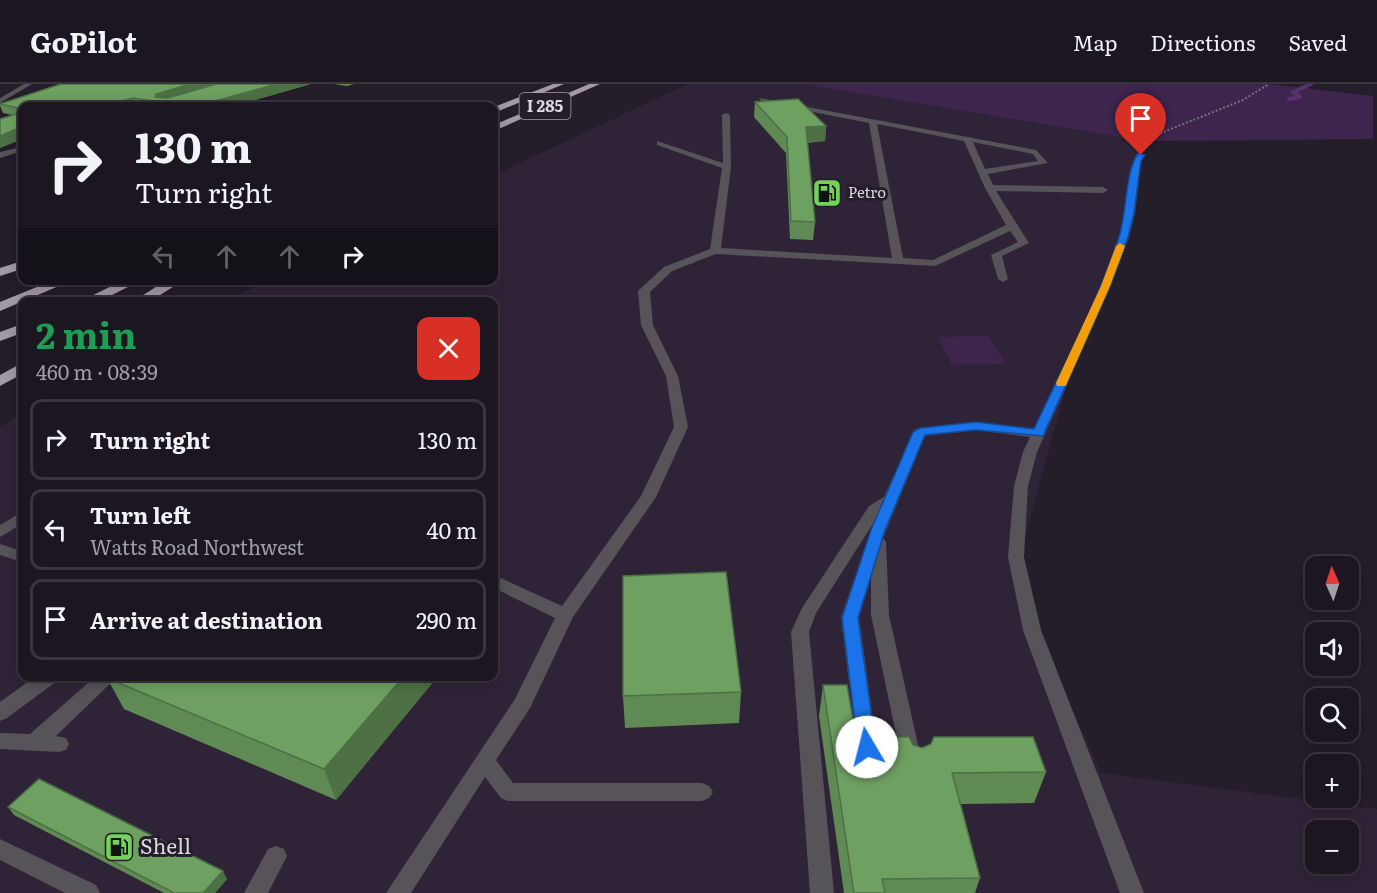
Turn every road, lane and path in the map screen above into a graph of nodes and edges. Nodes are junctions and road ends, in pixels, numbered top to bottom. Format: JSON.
{"nodes":[{"id":1,"x":28,"y":84,"type":"edge"},
{"id":2,"x":560,"y":84,"type":"edge"},
{"id":3,"x":596,"y":84,"type":"edge"},
{"id":4,"x":1269,"y":84,"type":"edge"},
{"id":5,"x":762,"y":99,"type":"edge"},
{"id":6,"x":0,"y":101,"type":"edge"},
{"id":7,"x":498,"y":108,"type":"edge"},
{"id":8,"x":726,"y":115,"type":"dead end"},
{"id":9,"x":873,"y":122,"type":"junction"},
{"id":10,"x":498,"y":127,"type":"edge"},
{"id":11,"x":967,"y":140,"type":"junction"},
{"id":12,"x":660,"y":143,"type":"dead end"},
{"id":13,"x":18,"y":150,"type":"edge"},
{"id":14,"x":0,"y":155,"type":"edge"},
{"id":15,"x":1141,"y":155,"type":"joint"},
{"id":16,"x":727,"y":167,"type":"junction"},
{"id":17,"x":982,"y":172,"type":"junction"},
{"id":18,"x":990,"y":188,"type":"junction"},
{"id":19,"x":1102,"y":190,"type":"dead end"},
{"id":20,"x":1012,"y":225,"type":"junction"},
{"id":21,"x":715,"y":251,"type":"junction"},
{"id":22,"x":898,"y":261,"type":"junction"},
{"id":23,"x":18,"y":266,"type":"edge"},
{"id":24,"x":0,"y":272,"type":"edge"},
{"id":25,"x":1003,"y":279,"type":"dead end"},
{"id":26,"x":55,"y":285,"type":"edge"},
{"id":27,"x":125,"y":285,"type":"edge"},
{"id":28,"x":168,"y":285,"type":"edge"},
{"id":29,"x":25,"y":297,"type":"edge"},
{"id":30,"x":97,"y":297,"type":"edge"},
{"id":31,"x":147,"y":297,"type":"edge"},
{"id":32,"x":18,"y":300,"type":"edge"},
{"id":33,"x":0,"y":307,"type":"edge"},
{"id":34,"x":18,"y":330,"type":"edge"},
{"id":35,"x":0,"y":337,"type":"edge"},
{"id":36,"x":18,"y":370,"type":"edge"},
{"id":37,"x":0,"y":381,"type":"edge"},
{"id":38,"x":1041,"y":428,"type":"junction"},
{"id":39,"x":891,"y":500,"type":"junction"},
{"id":40,"x":18,"y":520,"type":"edge"},
{"id":41,"x":878,"y":530,"type":"junction"},
{"id":42,"x":0,"y":532,"type":"edge"},
{"id":43,"x":0,"y":549,"type":"edge"},
{"id":44,"x":18,"y":556,"type":"edge"},
{"id":45,"x":498,"y":583,"type":"edge"},
{"id":46,"x":565,"y":615,"type":"junction"},
{"id":47,"x":43,"y":681,"type":"edge"},
{"id":48,"x":102,"y":681,"type":"edge"},
{"id":49,"x":0,"y":713,"type":"edge"},
{"id":50,"x":0,"y":741,"type":"edge"},
{"id":51,"x":35,"y":742,"type":"junction"},
{"id":52,"x":59,"y":744,"type":"dead end"},
{"id":53,"x":485,"y":761,"type":"junction"},
{"id":54,"x":914,"y":768,"type":"edge"},
{"id":55,"x":870,"y":769,"type":"edge"},
{"id":56,"x":702,"y":792,"type":"dead end"},
{"id":57,"x":0,"y":849,"type":"edge"},
{"id":58,"x":276,"y":856,"type":"dead end"},
{"id":59,"x":87,"y":893,"type":"edge"},
{"id":60,"x":256,"y":893,"type":"edge"},
{"id":61,"x":398,"y":893,"type":"edge"},
{"id":62,"x":822,"y":893,"type":"edge"},
{"id":63,"x":1132,"y":893,"type":"edge"}],
"edges":[{"from":1,"to":6,"type":"street"},
{"from":2,"to":7,"type":"highway","number":"I 285"},
{"from":3,"to":10,"type":"highway","number":"I 285"},
{"from":4,"to":15,"type":"path"},
{"from":5,"to":9,"type":"street"},
{"from":8,"to":16,"type":"street"},
{"from":9,"to":11,"type":"street"},
{"from":9,"to":22,"type":"street"},
{"from":11,"to":17,"type":"street"},
{"from":11,"to":17,"type":"street"},
{"from":12,"to":16,"type":"street"},
{"from":13,"to":14,"type":"street"},
{"from":15,"to":38,"type":"street"},
{"from":16,"to":21,"type":"street"},
{"from":17,"to":18,"type":"street"},
{"from":18,"to":19,"type":"street"},
{"from":18,"to":20,"type":"street"},
{"from":20,"to":22,"type":"street"},
{"from":20,"to":25,"type":"street"},
{"from":21,"to":22,"type":"street"},
{"from":21,"to":46,"type":"street"},
{"from":23,"to":24,"type":"highway"},
{"from":26,"to":29,"type":"highway"},
{"from":27,"to":30,"type":"highway"},
{"from":28,"to":31,"type":"highway"},
{"from":32,"to":33,"type":"highway"},
{"from":34,"to":35,"type":"highway"},
{"from":36,"to":37,"type":"highway"},
{"from":38,"to":39,"type":"street"},
{"from":38,"to":63,"type":"street"},
{"from":39,"to":41,"type":"street"},
{"from":39,"to":62,"type":"street"},
{"from":40,"to":42,"type":"street"},
{"from":41,"to":54,"type":"street"},
{"from":41,"to":55,"type":"street"},
{"from":43,"to":44,"type":"street"},
{"from":45,"to":46,"type":"street"},
{"from":46,"to":53,"type":"street"},
{"from":47,"to":49,"type":"street"},
{"from":48,"to":51,"type":"street"},
{"from":50,"to":51,"type":"street"},
{"from":51,"to":52,"type":"street"},
{"from":53,"to":56,"type":"street"},
{"from":53,"to":61,"type":"street"},
{"from":57,"to":59,"type":"street"},
{"from":58,"to":60,"type":"street"}]}
